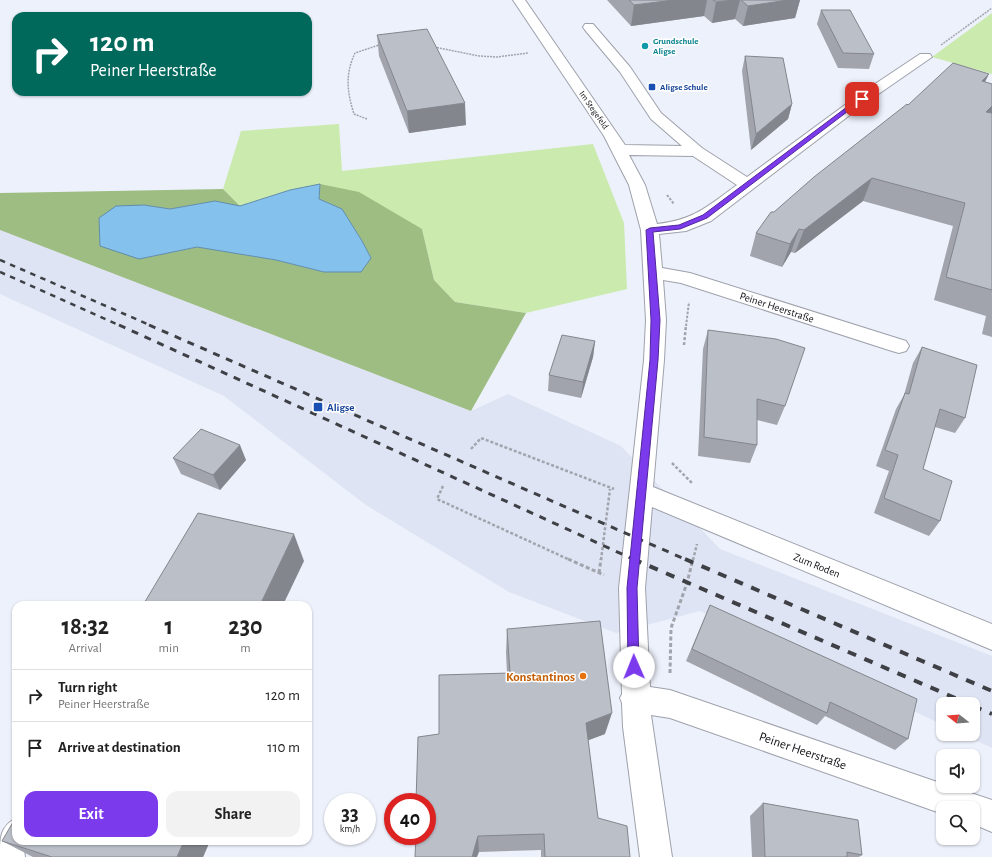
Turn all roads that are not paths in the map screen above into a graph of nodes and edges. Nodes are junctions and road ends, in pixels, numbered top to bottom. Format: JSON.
{"nodes":[{"id":1,"x":519,"y":0,"type":"edge"},
{"id":2,"x":589,"y":28,"type":"dead end"},
{"id":3,"x":925,"y":57,"type":"road end"},
{"id":4,"x":619,"y":150,"type":"junction"},
{"id":5,"x":697,"y":151,"type":"junction"},
{"id":6,"x":748,"y":185,"type":"junction"},
{"id":7,"x":650,"y":230,"type":"junction"},
{"id":8,"x":653,"y":273,"type":"junction"},
{"id":9,"x":899,"y":346,"type":"dead end"},
{"id":10,"x":642,"y":493,"type":"junction"},
{"id":11,"x":992,"y":637,"type":"edge"},
{"id":12,"x":634,"y":698,"type":"junction"},
{"id":13,"x":949,"y":801,"type":"edge"},
{"id":14,"x":980,"y":812,"type":"edge"},
{"id":15,"x":992,"y":816,"type":"edge"},
{"id":16,"x":12,"y":840,"type":"edge"},
{"id":17,"x":9,"y":857,"type":"edge"},
{"id":18,"x":656,"y":857,"type":"edge"}],
"edges":[{"from":1,"to":4,"type":"street","name":"Im Stegefeld"},
{"from":2,"to":5,"type":"street"},
{"from":3,"to":6,"type":"street"},
{"from":4,"to":5,"type":"street"},
{"from":4,"to":7,"type":"street","name":"Im Stegefeld"},
{"from":5,"to":6,"type":"street"},
{"from":6,"to":7,"type":"street"},
{"from":7,"to":8,"type":"street"},
{"from":8,"to":9,"type":"street","name":"Peiner Heerstraße"},
{"from":8,"to":10,"type":"street"},
{"from":10,"to":11,"type":"street","name":"Zum Roden"},
{"from":10,"to":12,"type":"street"},
{"from":12,"to":13,"type":"street","name":"Peiner Heerstraße"},
{"from":12,"to":18,"type":"street"},
{"from":14,"to":15,"type":"street"},
{"from":16,"to":17,"type":"street"}]}
